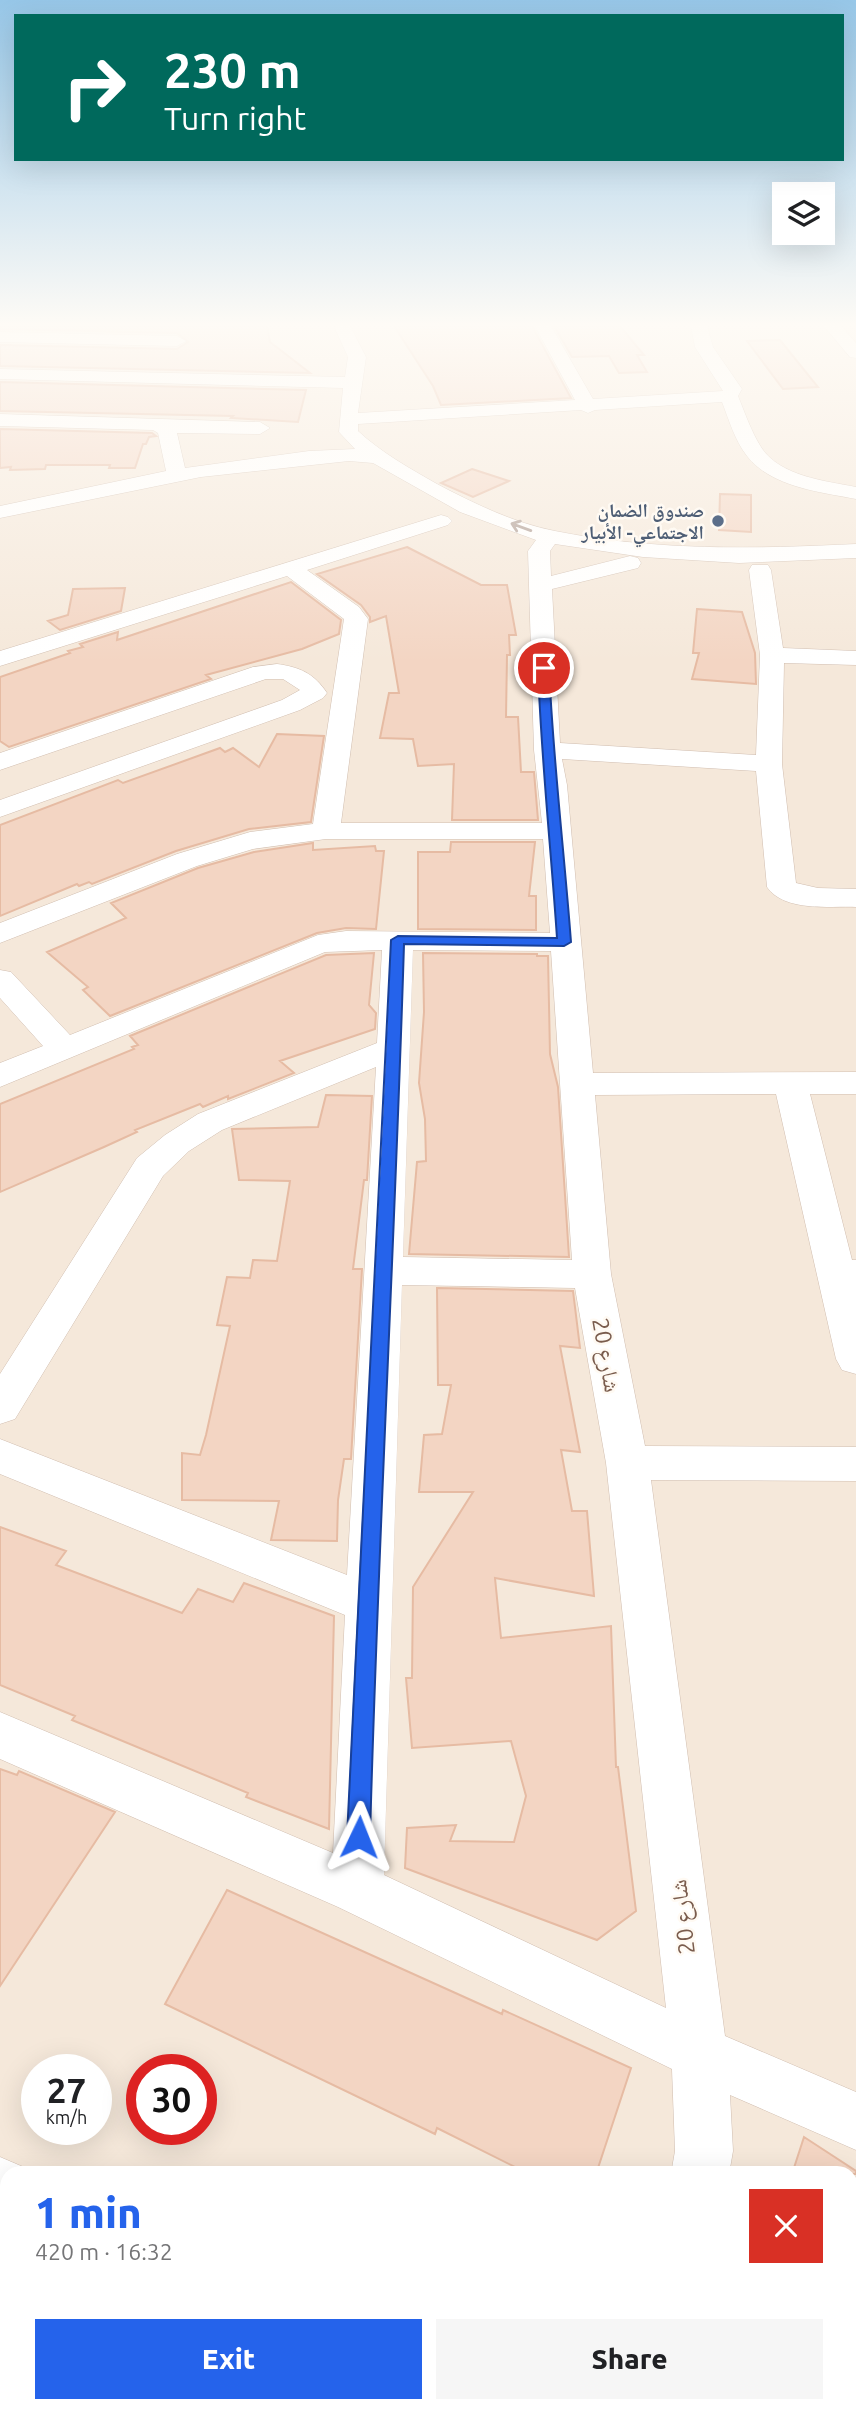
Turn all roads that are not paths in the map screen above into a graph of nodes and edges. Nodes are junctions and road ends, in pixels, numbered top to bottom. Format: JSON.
{"nodes":[{"id":1,"x":168,"y":439,"type":"edge"},
{"id":2,"x":340,"y":439,"type":"edge"},
{"id":3,"x":360,"y":439,"type":"edge"},
{"id":4,"x":748,"y":439,"type":"edge"},
{"id":5,"x":335,"y":454,"type":"junction"},
{"id":6,"x":376,"y":457,"type":"junction"},
{"id":7,"x":177,"y":475,"type":"junction"},
{"id":8,"x":367,"y":478,"type":"dead end"},
{"id":9,"x":12,"y":490,"type":"dead end"},
{"id":10,"x":856,"y":493,"type":"edge"},
{"id":11,"x":58,"y":498,"type":"junction"},
{"id":12,"x":410,"y":505,"type":"dead end"},
{"id":13,"x":0,"y":512,"type":"edge"},
{"id":14,"x":441,"y":521,"type":"junction"},
{"id":15,"x":856,"y":551,"type":"edge"},
{"id":16,"x":543,"y":558,"type":"junction"},
{"id":17,"x":630,"y":563,"type":"junction"},
{"id":18,"x":856,"y":566,"type":"edge"},
{"id":19,"x":291,"y":569,"type":"junction"},
{"id":20,"x":760,"y":570,"type":"junction"},
{"id":21,"x":772,"y":655,"type":"junction"},
{"id":22,"x":856,"y":658,"type":"edge"},
{"id":23,"x":0,"y":659,"type":"edge"},
{"id":24,"x":68,"y":738,"type":"junction"},
{"id":25,"x":547,"y":750,"type":"junction"},
{"id":26,"x":0,"y":762,"type":"edge"},
{"id":27,"x":769,"y":764,"type":"junction"},
{"id":28,"x":109,"y":770,"type":"junction"},
{"id":29,"x":0,"y":809,"type":"edge"},
{"id":30,"x":326,"y":831,"type":"junction"},
{"id":31,"x":555,"y":831,"type":"junction"},
{"id":32,"x":856,"y":898,"type":"edge"},
{"id":33,"x":0,"y":934,"type":"edge"},
{"id":34,"x":398,"y":940,"type":"junction"},
{"id":35,"x":564,"y":942,"type":"junction"},
{"id":36,"x":0,"y":979,"type":"edge"},
{"id":37,"x":64,"y":1048,"type":"junction"},
{"id":38,"x":394,"y":1048,"type":"junction"},
{"id":39,"x":0,"y":1076,"type":"edge"},
{"id":40,"x":856,"y":1083,"type":"edge"},
{"id":41,"x":578,"y":1084,"type":"junction"},
{"id":42,"x":791,"y":1084,"type":"junction"},
{"id":43,"x":386,"y":1271,"type":"junction"},
{"id":44,"x":846,"y":1273,"type":"edge"},
{"id":45,"x":593,"y":1274,"type":"junction"},
{"id":46,"x":856,"y":1359,"type":"edge"},
{"id":47,"x":0,"y":1408,"type":"edge"},
{"id":48,"x":0,"y":1455,"type":"edge"},
{"id":49,"x":626,"y":1463,"type":"junction"},
{"id":50,"x":856,"y":1464,"type":"edge"},
{"id":51,"x":366,"y":1603,"type":"junction"},
{"id":52,"x":0,"y":1735,"type":"edge"},
{"id":53,"x":357,"y":1889,"type":"junction"},
{"id":54,"x":699,"y":2053,"type":"junction"},
{"id":55,"x":856,"y":2121,"type":"edge"},
{"id":56,"x":701,"y":2166,"type":"edge"}],
"edges":[{"from":1,"to":7,"type":"street"},
{"from":2,"to":5,"type":"street"},
{"from":3,"to":6,"type":"street"},
{"from":4,"to":10,"type":"street"},
{"from":5,"to":6,"type":"street"},
{"from":5,"to":7,"type":"street"},
{"from":5,"to":8,"type":"street"},
{"from":16,"to":6,"type":"street","one_way":true},
{"from":7,"to":11,"type":"street"},
{"from":9,"to":11,"type":"street"},
{"from":11,"to":13,"type":"street"},
{"from":12,"to":14,"type":"street"},
{"from":14,"to":16,"type":"street"},
{"from":14,"to":19,"type":"street"},
{"from":15,"to":16,"type":"street"},
{"from":16,"to":17,"type":"street"},
{"from":16,"to":17,"type":"street"},
{"from":16,"to":25,"type":"street","name":"شارع 20"},
{"from":17,"to":20,"type":"street"},
{"from":18,"to":20,"type":"street"},
{"from":19,"to":23,"type":"street"},
{"from":19,"to":30,"type":"street"},
{"from":20,"to":21,"type":"street"},
{"from":21,"to":22,"type":"street"},
{"from":21,"to":27,"type":"street"},
{"from":24,"to":26,"type":"street"},
{"from":24,"to":28,"type":"street"},
{"from":24,"to":28,"type":"street"},
{"from":25,"to":27,"type":"street"},
{"from":25,"to":31,"type":"street","name":"شارع 20"},
{"from":27,"to":32,"type":"street"},
{"from":28,"to":29,"type":"street"},
{"from":30,"to":31,"type":"street"},
{"from":30,"to":33,"type":"street"},
{"from":31,"to":35,"type":"street","name":"شارع 20"},
{"from":34,"to":35,"type":"street"},
{"from":34,"to":37,"type":"street"},
{"from":34,"to":38,"type":"street"},
{"from":35,"to":41,"type":"street","name":"شارع 20"},
{"from":36,"to":37,"type":"street"},
{"from":37,"to":39,"type":"street"},
{"from":38,"to":43,"type":"street"},
{"from":38,"to":47,"type":"street"},
{"from":40,"to":42,"type":"street"},
{"from":41,"to":42,"type":"street"},
{"from":41,"to":45,"type":"street","name":"شارع 20"},
{"from":42,"to":44,"type":"street"},
{"from":43,"to":45,"type":"street"},
{"from":43,"to":51,"type":"street"},
{"from":44,"to":46,"type":"street"},
{"from":45,"to":49,"type":"street","name":"شارع 20"},
{"from":48,"to":51,"type":"street"},
{"from":49,"to":50,"type":"street"},
{"from":49,"to":54,"type":"street","name":"شارع 20"},
{"from":51,"to":53,"type":"street"},
{"from":52,"to":53,"type":"street"},
{"from":53,"to":54,"type":"street"},
{"from":54,"to":55,"type":"street"},
{"from":54,"to":56,"type":"street","name":"شارع 20"}]}
